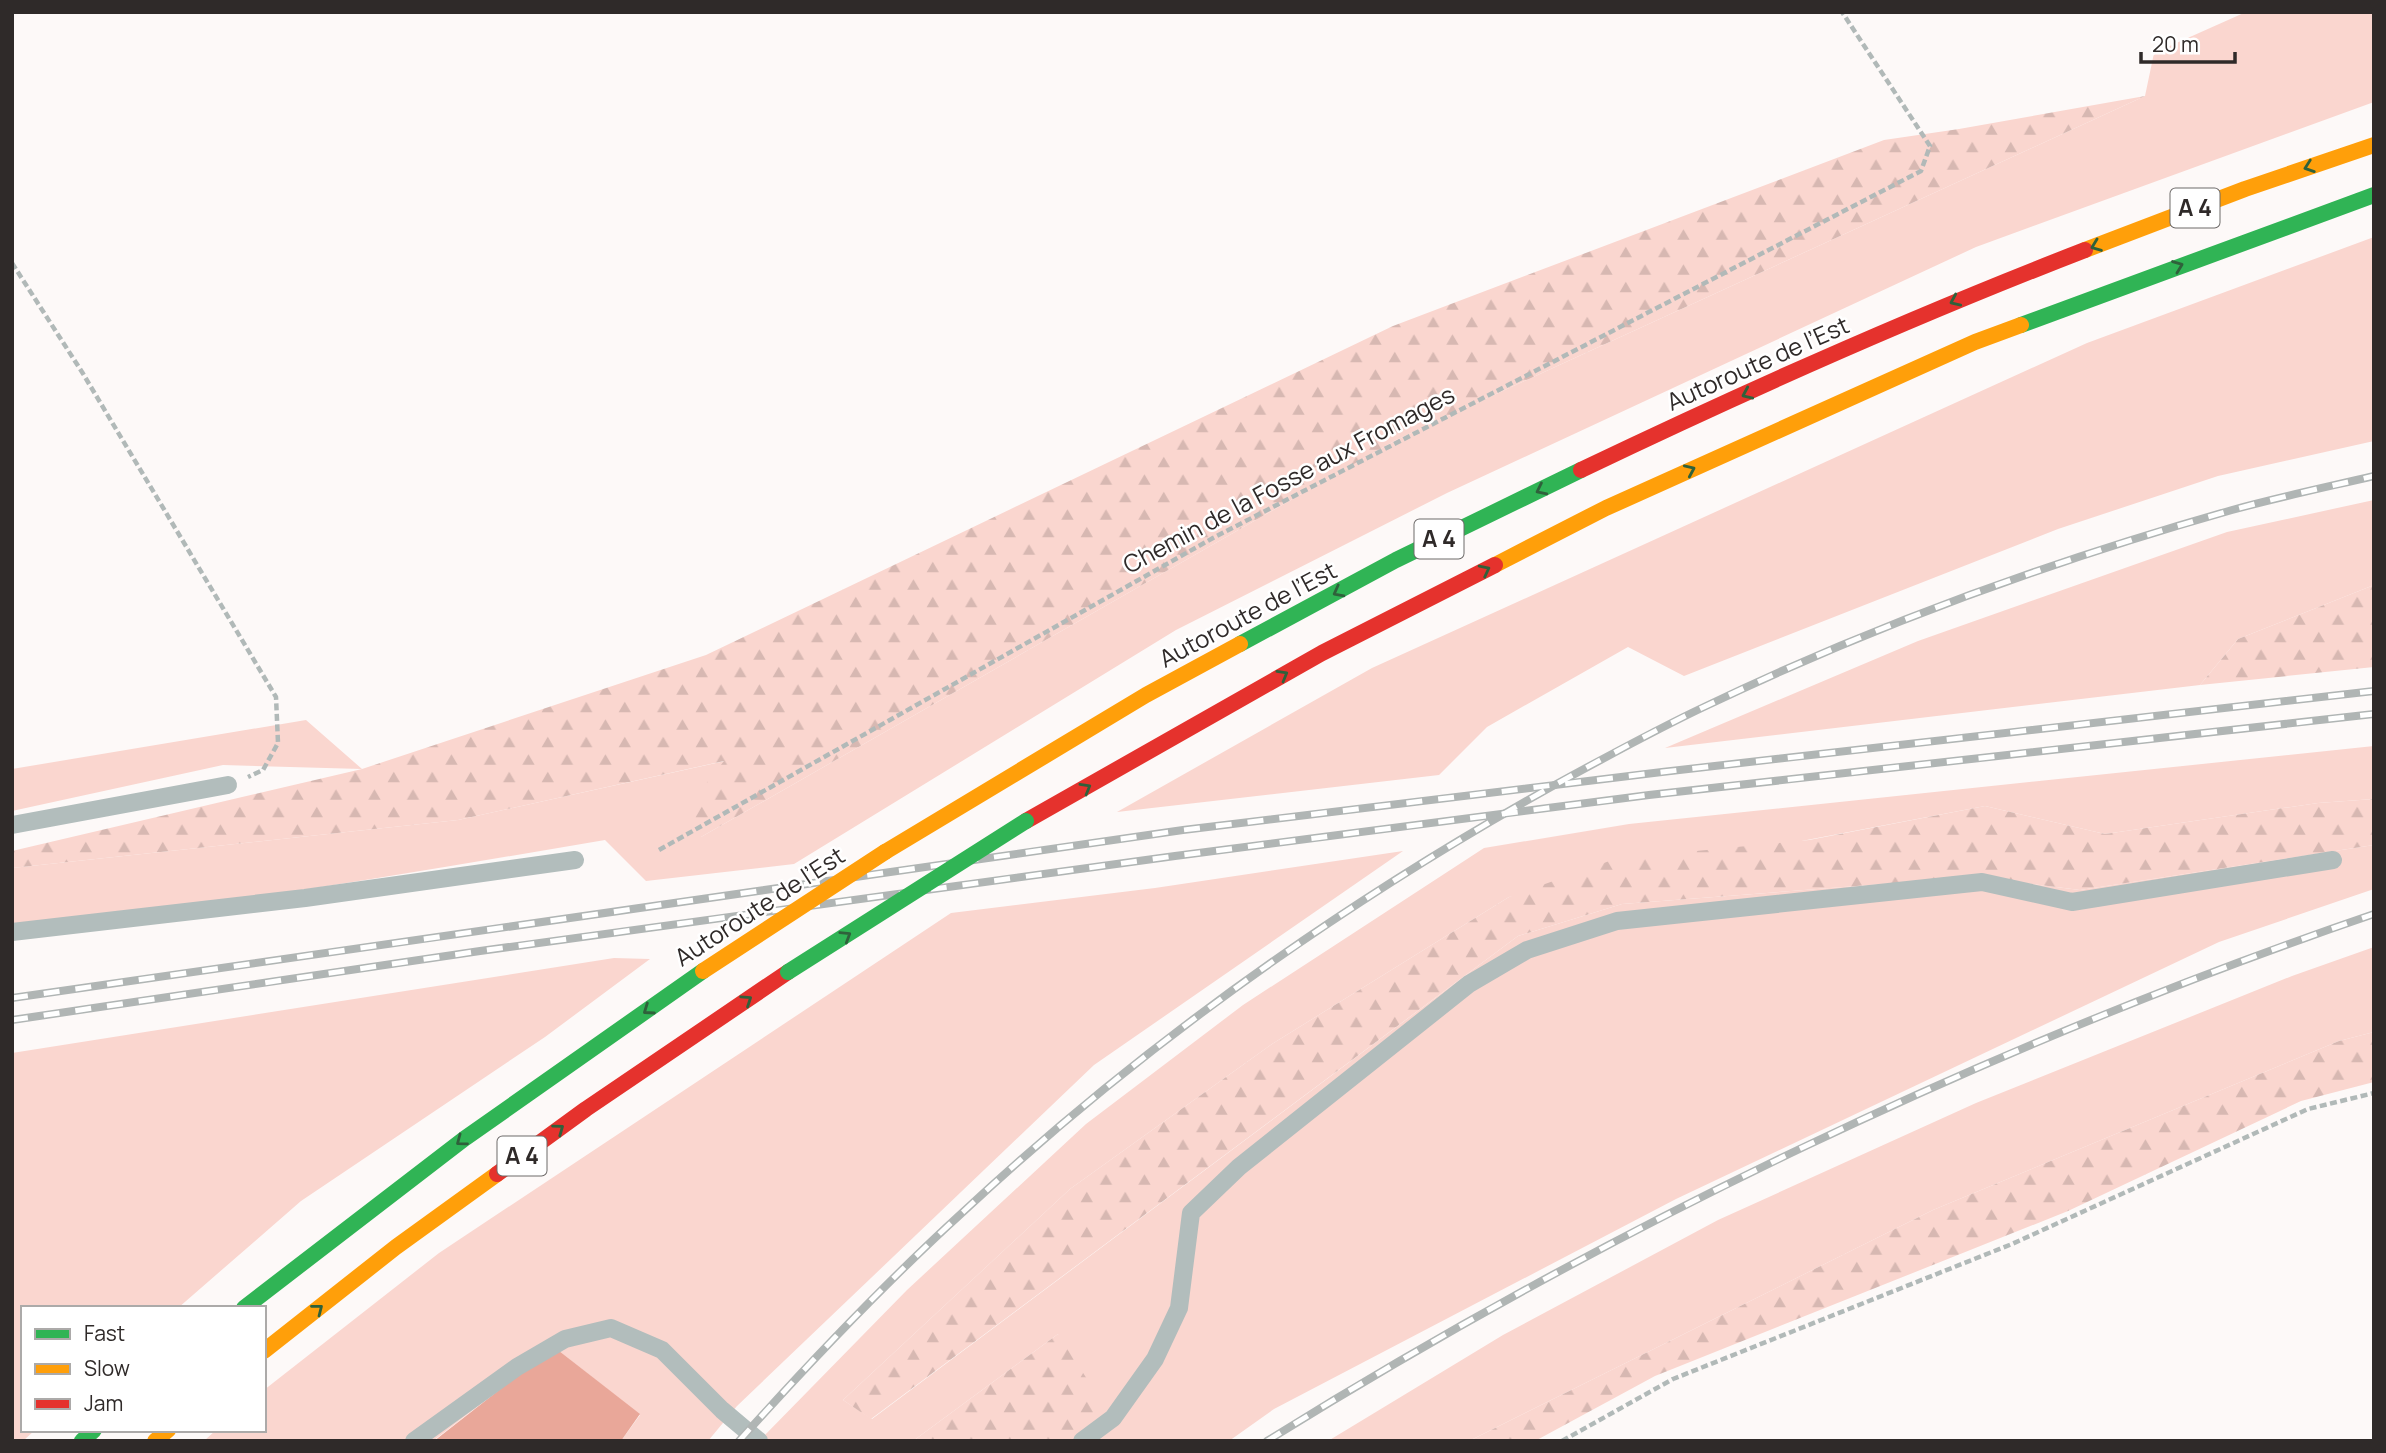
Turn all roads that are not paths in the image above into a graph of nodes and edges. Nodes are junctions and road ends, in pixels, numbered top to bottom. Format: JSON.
{"nodes":[{"id":1,"x":2374,"y":145,"type":"edge"},
{"id":2,"x":2374,"y":195,"type":"edge"},
{"id":3,"x":228,"y":785,"type":"road end"},
{"id":4,"x":12,"y":825,"type":"edge"},
{"id":5,"x":575,"y":860,"type":"dead end"},
{"id":6,"x":2333,"y":860,"type":"dead end"},
{"id":7,"x":12,"y":932,"type":"edge"},
{"id":8,"x":247,"y":1306,"type":"edge"},
{"id":9,"x":266,"y":1349,"type":"edge"},
{"id":10,"x":414,"y":1441,"type":"edge"},
{"id":11,"x":760,"y":1441,"type":"edge"},
{"id":12,"x":1082,"y":1441,"type":"edge"}],
"edges":[{"from":1,"to":8,"type":"highway","name":"Autoroute de l’Est","number":"A 4","one_way":true,"bridge":true},
{"from":9,"to":2,"type":"highway","number":"A 4","one_way":true,"bridge":true},
{"from":3,"to":4,"type":"lane"},
{"from":5,"to":7,"type":"lane"},
{"from":6,"to":12,"type":"lane"},
{"from":10,"to":11,"type":"lane"}]}
